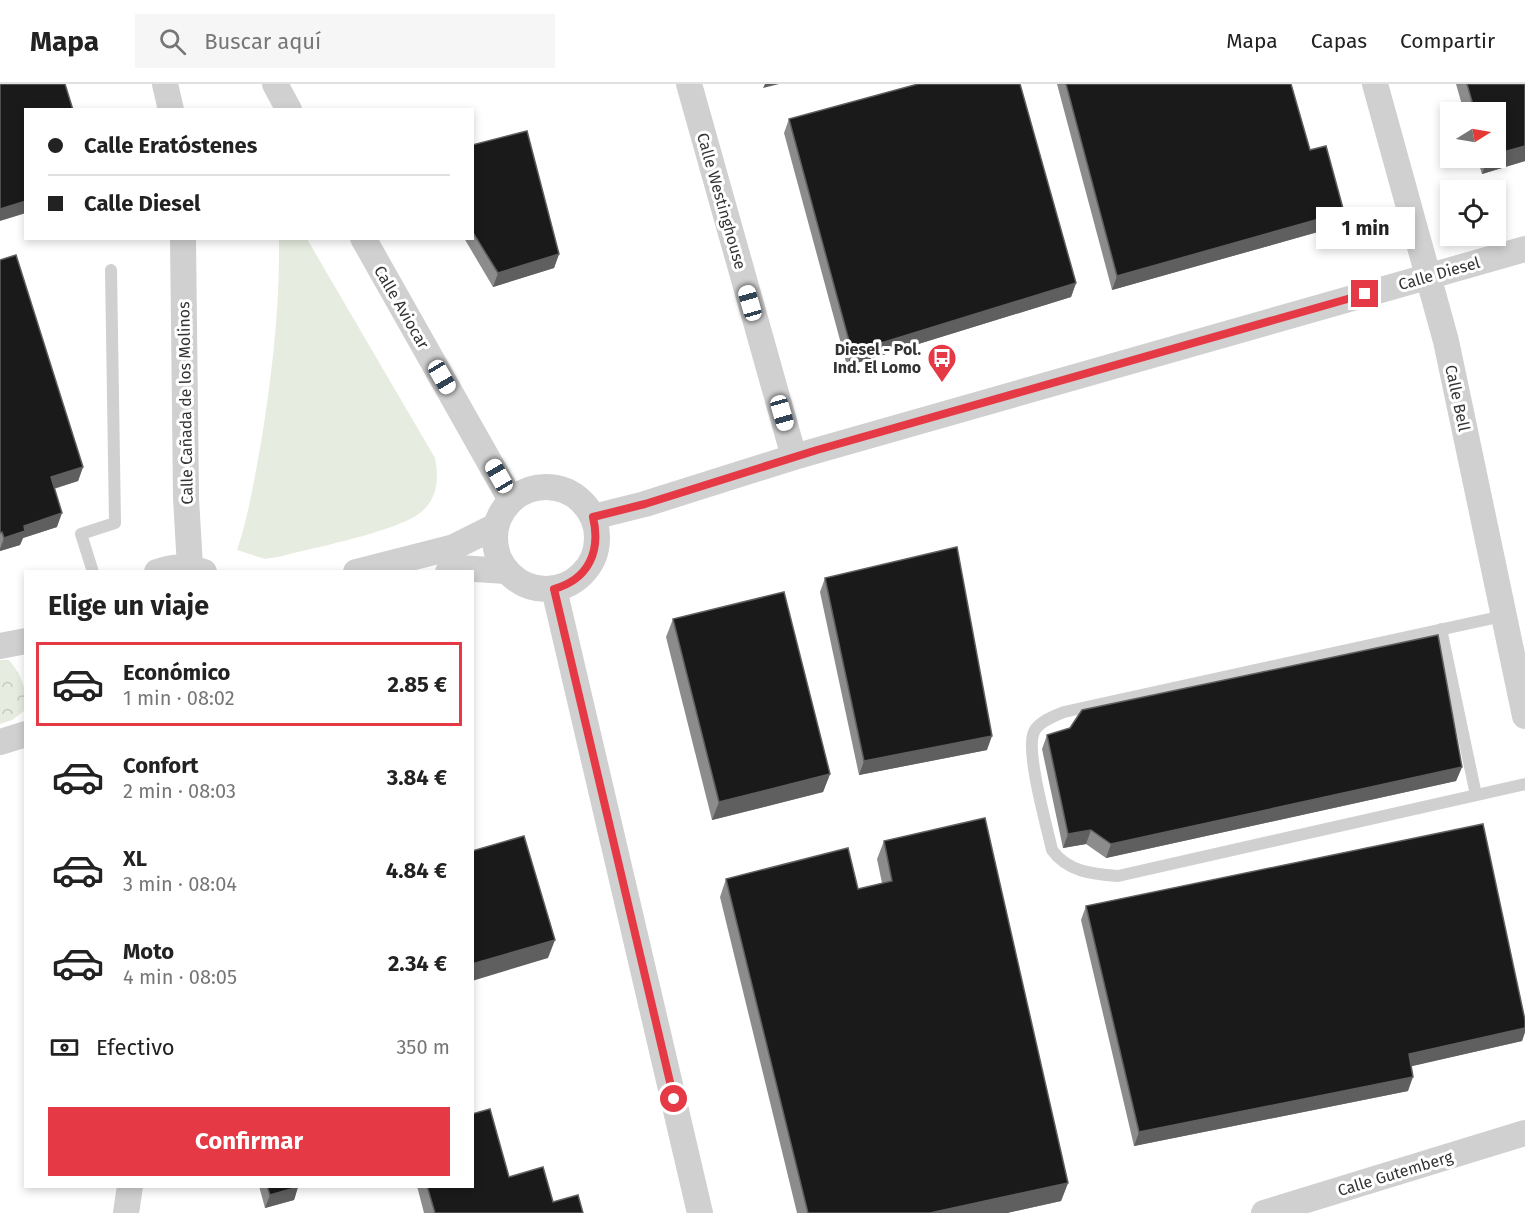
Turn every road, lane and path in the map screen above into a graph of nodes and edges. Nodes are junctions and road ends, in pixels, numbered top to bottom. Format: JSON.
{"nodes":[{"id":1,"x":165,"y":84,"type":"edge"},
{"id":2,"x":275,"y":84,"type":"edge"},
{"id":3,"x":689,"y":84,"type":"edge"},
{"id":4,"x":1375,"y":84,"type":"edge"},
{"id":5,"x":171,"y":108,"type":"edge"},
{"id":6,"x":289,"y":108,"type":"edge"},
{"id":7,"x":183,"y":240,"type":"edge"},
{"id":8,"x":364,"y":240,"type":"edge"},
{"id":9,"x":1525,"y":249,"type":"edge"},
{"id":10,"x":111,"y":270,"type":"dead end"},
{"id":11,"x":1429,"y":276,"type":"junction"},
{"id":12,"x":794,"y":457,"type":"junction"},
{"id":13,"x":511,"y":500,"type":"junction"},
{"id":14,"x":593,"y":517,"type":"junction"},
{"id":15,"x":496,"y":526,"type":"junction"},
{"id":16,"x":197,"y":569,"type":"edge"},
{"id":17,"x":92,"y":570,"type":"edge"},
{"id":18,"x":162,"y":570,"type":"edge"},
{"id":19,"x":364,"y":570,"type":"edge"},
{"id":20,"x":454,"y":570,"type":"edge"},
{"id":21,"x":506,"y":570,"type":"junction"},
{"id":22,"x":554,"y":589,"type":"junction"},
{"id":23,"x":1503,"y":616,"type":"junction"},
{"id":24,"x":1441,"y":629,"type":"junction"},
{"id":25,"x":1525,"y":716,"type":"edge"},
{"id":26,"x":24,"y":735,"type":"edge"},
{"id":27,"x":0,"y":742,"type":"edge"},
{"id":28,"x":1525,"y":784,"type":"edge"},
{"id":29,"x":1476,"y":795,"type":"junction"},
{"id":30,"x":1525,"y":1133,"type":"edge"},
{"id":31,"x":130,"y":1188,"type":"edge"},
{"id":32,"x":126,"y":1213,"type":"edge"},
{"id":33,"x":700,"y":1213,"type":"edge"},
{"id":34,"x":1264,"y":1213,"type":"edge"}],
"edges":[{"from":1,"to":5,"type":"street"},
{"from":2,"to":6,"type":"street"},
{"from":3,"to":12,"type":"street","name":"Calle Westinghouse"},
{"from":4,"to":11,"type":"street","name":"Calle Bell"},
{"from":7,"to":16,"type":"street","name":"Calle Cañada de los Molinos"},
{"from":8,"to":13,"type":"street","name":"Calle Aviocar"},
{"from":9,"to":11,"type":"street","name":"Calle Diesel"},
{"from":10,"to":17,"type":"lane"},
{"from":11,"to":12,"type":"street","name":"Calle Diesel"},
{"from":11,"to":23,"type":"street","name":"Calle Bell"},
{"from":12,"to":14,"type":"street","name":"Calle Diesel"},
{"from":13,"to":14,"type":"street"},
{"from":13,"to":15,"type":"street"},
{"from":14,"to":22,"type":"street"},
{"from":15,"to":19,"type":"street"},
{"from":15,"to":21,"type":"street"},
{"from":16,"to":18,"type":"street"},
{"from":20,"to":21,"type":"street"},
{"from":21,"to":22,"type":"street"},
{"from":22,"to":33,"type":"street"},
{"from":23,"to":24,"type":"lane"},
{"from":23,"to":25,"type":"street","name":"Calle Bell"},
{"from":24,"to":29,"type":"lane"},
{"from":24,"to":29,"type":"lane"},
{"from":26,"to":27,"type":"street"},
{"from":28,"to":29,"type":"lane"},
{"from":30,"to":34,"type":"street","name":"Calle Gutemberg"},
{"from":31,"to":32,"type":"street"}]}
